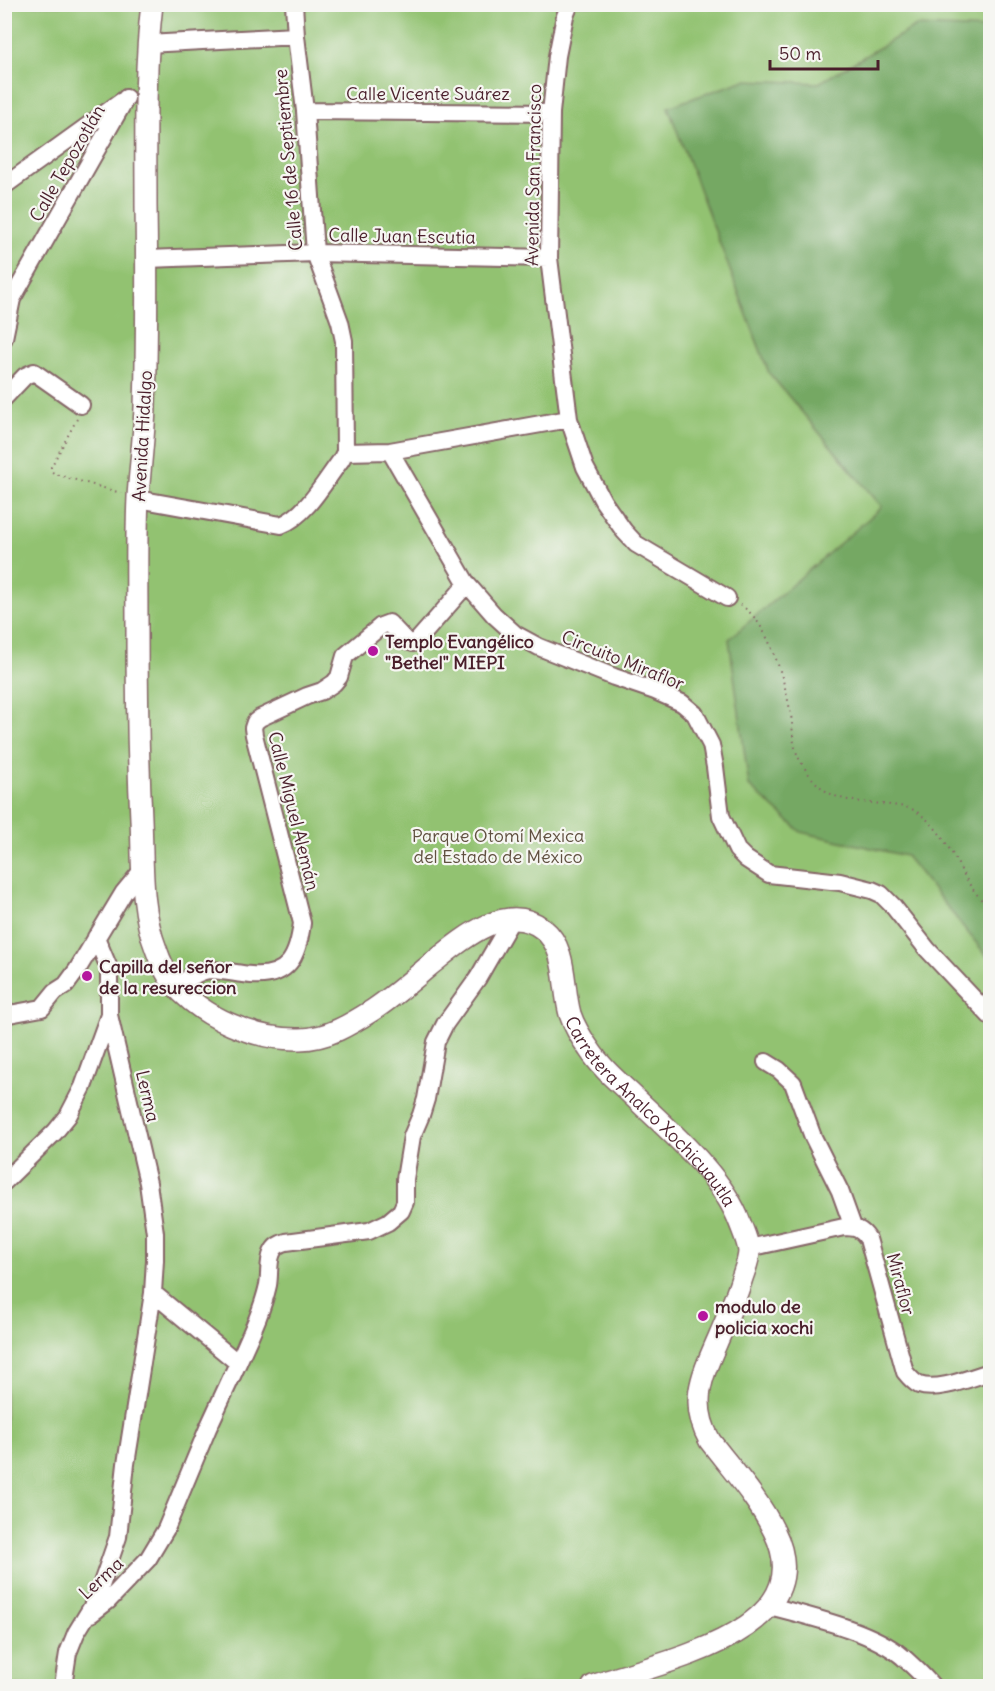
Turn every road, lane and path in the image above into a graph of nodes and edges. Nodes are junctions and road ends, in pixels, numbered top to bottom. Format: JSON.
{"nodes":[{"id":1,"x":152,"y":4,"type":"edge"},
{"id":2,"x":294,"y":4,"type":"edge"},
{"id":3,"x":570,"y":4,"type":"edge"},
{"id":4,"x":296,"y":36,"type":"junction"},
{"id":5,"x":147,"y":44,"type":"junction"},
{"id":6,"x":136,"y":95,"type":"junction"},
{"id":7,"x":305,"y":111,"type":"junction"},
{"id":8,"x":551,"y":113,"type":"junction"},
{"id":9,"x":4,"y":186,"type":"edge"},
{"id":10,"x":315,"y":253,"type":"junction"},
{"id":11,"x":549,"y":258,"type":"junction"},
{"id":12,"x":147,"y":259,"type":"junction"},
{"id":13,"x":8,"y":304,"type":"edge"},
{"id":14,"x":4,"y":338,"type":"edge"},
{"id":15,"x":4,"y":398,"type":"edge"},
{"id":16,"x":81,"y":405,"type":"joint"},
{"id":17,"x":569,"y":419,"type":"junction"},
{"id":18,"x":390,"y":451,"type":"junction"},
{"id":19,"x":345,"y":452,"type":"junction"},
{"id":20,"x":138,"y":499,"type":"junction"},
{"id":21,"x":467,"y":584,"type":"junction"},
{"id":22,"x":727,"y":598,"type":"joint"},
{"id":23,"x":143,"y":869,"type":"junction"},
{"id":24,"x":990,"y":910,"type":"edge"},
{"id":25,"x":512,"y":919,"type":"junction"},
{"id":26,"x":96,"y":937,"type":"junction"},
{"id":27,"x":176,"y":987,"type":"junction"},
{"id":28,"x":4,"y":1015,"type":"edge"},
{"id":29,"x":109,"y":1016,"type":"junction"},
{"id":30,"x":990,"y":1016,"type":"edge"},
{"id":31,"x":766,"y":1062,"type":"dead end"},
{"id":32,"x":4,"y":1182,"type":"edge"},
{"id":33,"x":853,"y":1227,"type":"junction"},
{"id":34,"x":749,"y":1248,"type":"junction"},
{"id":35,"x":153,"y":1293,"type":"junction"},
{"id":36,"x":238,"y":1363,"type":"junction"},
{"id":37,"x":990,"y":1372,"type":"edge"},
{"id":38,"x":770,"y":1606,"type":"junction"},
{"id":39,"x":85,"y":1619,"type":"junction"},
{"id":40,"x":63,"y":1686,"type":"edge"},
{"id":41,"x":594,"y":1686,"type":"edge"},
{"id":42,"x":932,"y":1686,"type":"edge"}],
"edges":[{"from":1,"to":5,"type":"main road","name":"Avenida Hidalgo"},
{"from":2,"to":4,"type":"street","name":"Calle 16 de Septiembre"},
{"from":3,"to":8,"type":"street","name":"Avenida San Francisco"},
{"from":4,"to":5,"type":"street"},
{"from":4,"to":7,"type":"street","name":"Calle 16 de Septiembre"},
{"from":5,"to":6,"type":"main road","name":"Avenida Hidalgo"},
{"from":6,"to":9,"type":"street"},
{"from":6,"to":12,"type":"main road","name":"Avenida Hidalgo"},
{"from":6,"to":13,"type":"street","name":"Calle Tepozotlán"},
{"from":7,"to":8,"type":"street","name":"Calle Vicente Suárez"},
{"from":7,"to":10,"type":"street","name":"Calle 16 de Septiembre"},
{"from":8,"to":11,"type":"street","name":"Avenida San Francisco"},
{"from":10,"to":11,"type":"street","name":"Calle Juan Escutia"},
{"from":10,"to":12,"type":"street","name":"Calle Juan Escutia"},
{"from":10,"to":19,"type":"street","name":"Calle 16 de Septiembre"},
{"from":11,"to":17,"type":"street","name":"Avenida San Francisco"},
{"from":12,"to":20,"type":"main road","name":"Avenida Hidalgo"},
{"from":13,"to":14,"type":"street","name":"Calle Tepozotlán"},
{"from":15,"to":16,"type":"street"},
{"from":16,"to":20,"type":"path"},
{"from":17,"to":18,"type":"street"},
{"from":17,"to":22,"type":"street","name":"Avenida San Francisco"},
{"from":18,"to":19,"type":"street"},
{"from":18,"to":21,"type":"street","name":"Circuito Miraflor"},
{"from":19,"to":20,"type":"street"},
{"from":20,"to":23,"type":"main road","name":"Avenida Hidalgo"},
{"from":21,"to":27,"type":"street","name":"Calle Miguel Alemán"},
{"from":21,"to":30,"type":"street","name":"Circuito Miraflor"},
{"from":22,"to":24,"type":"path"},
{"from":23,"to":26,"type":"street"},
{"from":23,"to":27,"type":"main road"},
{"from":25,"to":27,"type":"main road"},
{"from":25,"to":34,"type":"main road","name":"Carretera Analco Xochicuautla"},
{"from":25,"to":36,"type":"street","name":"Lerma"},
{"from":26,"to":28,"type":"street"},
{"from":26,"to":29,"type":"street"},
{"from":29,"to":32,"type":"street"},
{"from":29,"to":35,"type":"street","name":"Lerma"},
{"from":31,"to":33,"type":"street","name":"Miraflor"},
{"from":33,"to":34,"type":"street"},
{"from":33,"to":37,"type":"street","name":"Miraflor"},
{"from":34,"to":38,"type":"main road"},
{"from":35,"to":36,"type":"street"},
{"from":35,"to":39,"type":"street","name":"Lerma"},
{"from":36,"to":39,"type":"street","name":"Lerma"},
{"from":38,"to":41,"type":"main road"},
{"from":38,"to":42,"type":"street"},
{"from":39,"to":40,"type":"street"}]}
